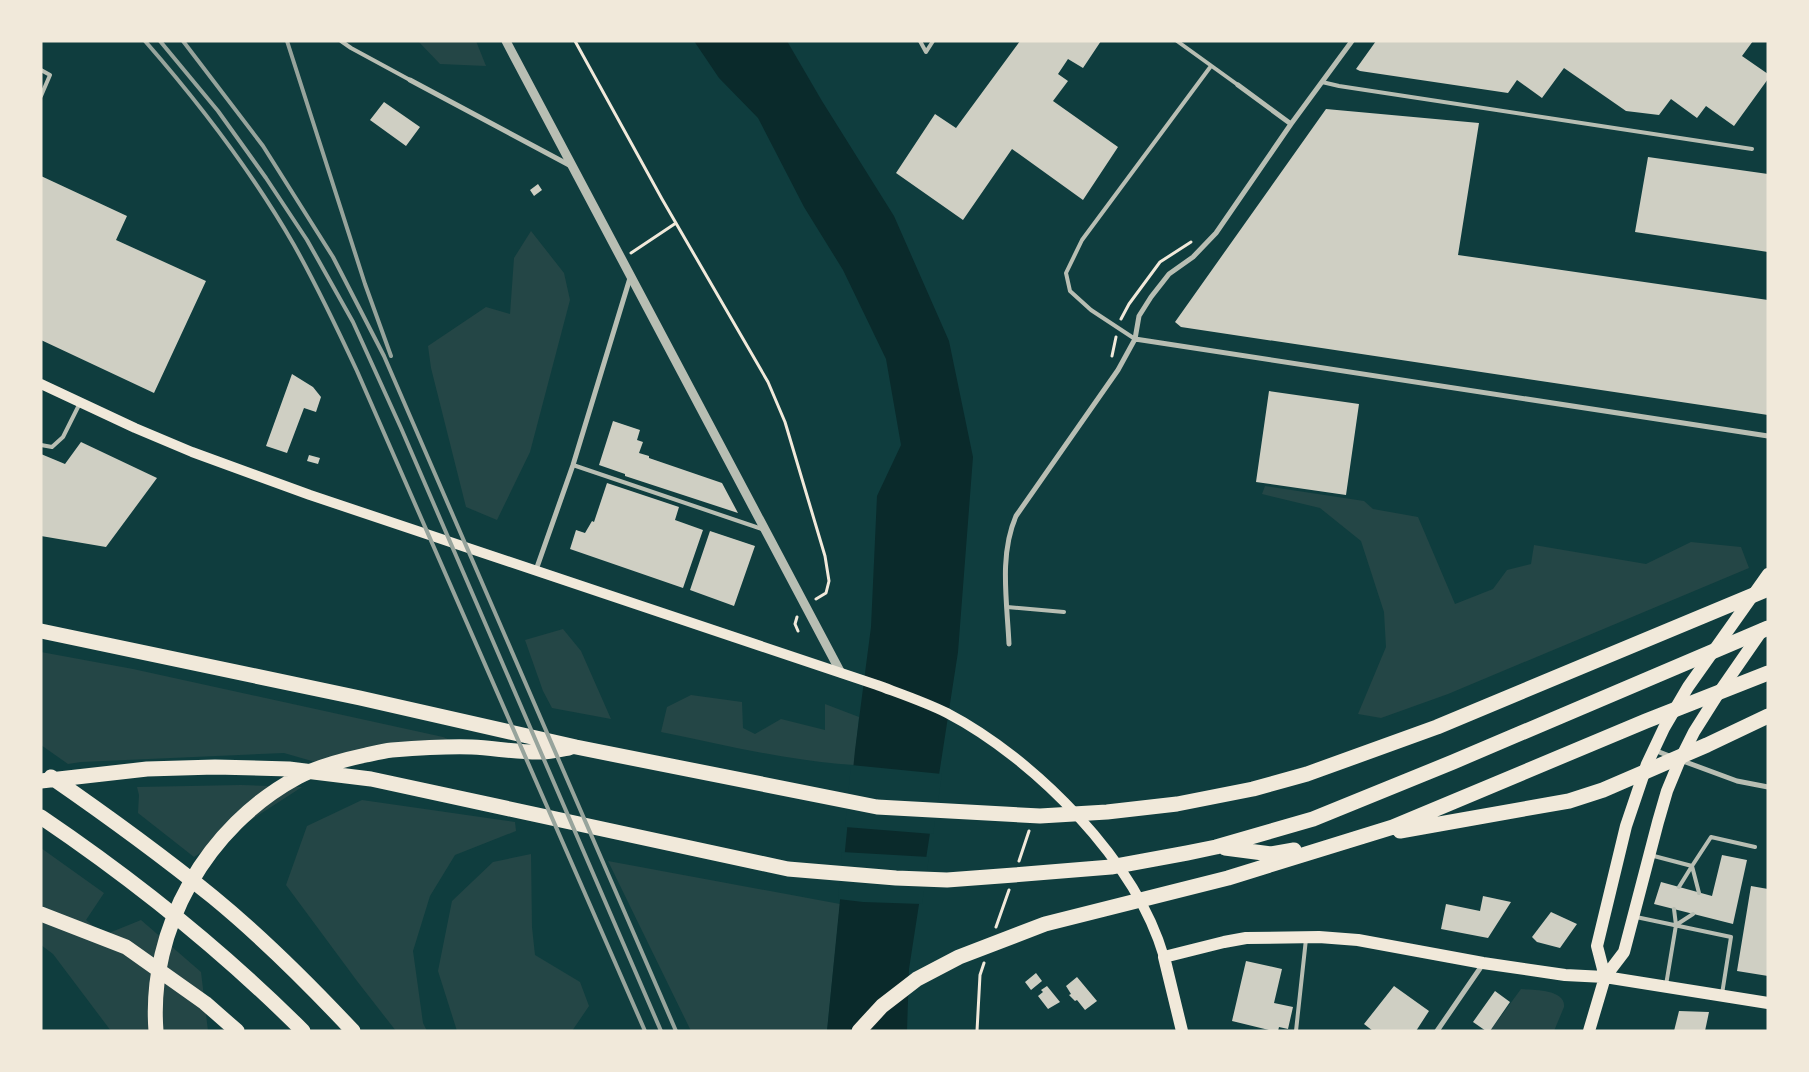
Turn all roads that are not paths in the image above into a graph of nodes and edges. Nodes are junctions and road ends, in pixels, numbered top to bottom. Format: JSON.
{"nodes":[{"id":1,"x":341,"y":41,"type":"edge"},
{"id":2,"x":506,"y":41,"type":"edge"},
{"id":3,"x":920,"y":41,"type":"edge"},
{"id":4,"x":933,"y":41,"type":"edge"},
{"id":5,"x":1177,"y":41,"type":"edge"},
{"id":6,"x":1352,"y":41,"type":"edge"},
{"id":7,"x":1211,"y":66,"type":"junction"},
{"id":8,"x":41,"y":70,"type":"edge"},
{"id":9,"x":410,"y":80,"type":"joint"},
{"id":10,"x":1322,"y":82,"type":"junction"},
{"id":11,"x":1238,"y":85,"type":"joint"},
{"id":12,"x":41,"y":96,"type":"edge"},
{"id":13,"x":1292,"y":124,"type":"junction"},
{"id":14,"x":1752,"y":149,"type":"dead end"},
{"id":15,"x":574,"y":168,"type":"junction"},
{"id":16,"x":630,"y":278,"type":"junction"},
{"id":17,"x":1135,"y":339,"type":"junction"},
{"id":18,"x":41,"y":384,"type":"edge"},
{"id":19,"x":80,"y":403,"type":"junction"},
{"id":20,"x":1768,"y":436,"type":"edge"},
{"id":21,"x":41,"y":445,"type":"edge"},
{"id":22,"x":572,"y":465,"type":"junction"},
{"id":23,"x":765,"y":530,"type":"junction"},
{"id":24,"x":536,"y":570,"type":"junction"},
{"id":25,"x":1768,"y":574,"type":"edge"},
{"id":26,"x":1768,"y":589,"type":"edge"},
{"id":27,"x":1007,"y":607,"type":"junction"},
{"id":28,"x":1064,"y":612,"type":"dead end"},
{"id":29,"x":1768,"y":623,"type":"edge"},
{"id":30,"x":1768,"y":628,"type":"edge"},
{"id":31,"x":41,"y":631,"type":"edge"},
{"id":32,"x":1008,"y":644,"type":"dead end"},
{"id":33,"x":841,"y":673,"type":"junction"},
{"id":34,"x":1768,"y":673,"type":"edge"},
{"id":35,"x":1768,"y":716,"type":"edge"},
{"id":36,"x":576,"y":747,"type":"junction"},
{"id":37,"x":1653,"y":750,"type":"junction"},
{"id":38,"x":1680,"y":760,"type":"junction"},
{"id":39,"x":41,"y":771,"type":"edge"},
{"id":40,"x":41,"y":781,"type":"edge"},
{"id":41,"x":1768,"y":787,"type":"edge"},
{"id":42,"x":41,"y":817,"type":"edge"},
{"id":43,"x":1216,"y":847,"type":"junction"},
{"id":44,"x":1755,"y":847,"type":"dead end"},
{"id":45,"x":1649,"y":855,"type":"junction"},
{"id":46,"x":1692,"y":866,"type":"junction"},
{"id":47,"x":1679,"y":887,"type":"dead end"},
{"id":48,"x":1699,"y":892,"type":"dead end"},
{"id":49,"x":1674,"y":909,"type":"dead end"},
{"id":50,"x":41,"y":914,"type":"edge"},
{"id":51,"x":1693,"y":914,"type":"dead end"},
{"id":52,"x":1633,"y":916,"type":"junction"},
{"id":53,"x":1676,"y":925,"type":"junction"},
{"id":54,"x":1306,"y":937,"type":"junction"},
{"id":55,"x":1164,"y":957,"type":"junction"},
{"id":56,"x":1483,"y":963,"type":"junction"},
{"id":57,"x":1605,"y":978,"type":"junction"},
{"id":58,"x":1666,"y":987,"type":"junction"},
{"id":59,"x":1722,"y":996,"type":"junction"},
{"id":60,"x":1768,"y":1003,"type":"edge"},
{"id":61,"x":156,"y":1031,"type":"edge"},
{"id":62,"x":237,"y":1031,"type":"edge"},
{"id":63,"x":303,"y":1031,"type":"edge"},
{"id":64,"x":353,"y":1031,"type":"edge"},
{"id":65,"x":859,"y":1031,"type":"edge"},
{"id":66,"x":1182,"y":1031,"type":"edge"},
{"id":67,"x":1296,"y":1031,"type":"edge"},
{"id":68,"x":1436,"y":1031,"type":"edge"},
{"id":69,"x":1589,"y":1031,"type":"edge"}],
"edges":[{"from":1,"to":9,"type":"lane"},
{"from":2,"to":15,"type":"street"},
{"from":3,"to":4,"type":"lane"},
{"from":5,"to":7,"type":"lane"},
{"from":6,"to":10,"type":"street"},
{"from":7,"to":11,"type":"lane"},
{"from":7,"to":17,"type":"lane"},
{"from":8,"to":12,"type":"lane"},
{"from":9,"to":15,"type":"street"},
{"from":10,"to":13,"type":"street"},
{"from":10,"to":14,"type":"lane"},
{"from":11,"to":13,"type":"street"},
{"from":13,"to":17,"type":"street"},
{"from":15,"to":16,"type":"street"},
{"from":16,"to":22,"type":"street"},
{"from":16,"to":23,"type":"street"},
{"from":17,"to":20,"type":"street"},
{"from":17,"to":27,"type":"street"},
{"from":18,"to":19,"type":"main road"},
{"from":19,"to":21,"type":"lane"},
{"from":19,"to":24,"type":"main road"},
{"from":22,"to":23,"type":"lane"},
{"from":22,"to":24,"type":"street"},
{"from":23,"to":33,"type":"street"},
{"from":24,"to":33,"type":"main road"},
{"from":25,"to":37,"type":"main road"},
{"from":26,"to":36,"type":"highway"},
{"from":27,"to":28,"type":"lane"},
{"from":27,"to":32,"type":"street"},
{"from":29,"to":38,"type":"main road"},
{"from":30,"to":43,"type":"highway"},
{"from":31,"to":36,"type":"highway"},
{"from":33,"to":55,"type":"main road"},
{"from":34,"to":65,"type":"highway"},
{"from":35,"to":43,"type":"highway"},
{"from":36,"to":61,"type":"highway"},
{"from":37,"to":38,"type":"street"},
{"from":37,"to":57,"type":"main road"},
{"from":38,"to":41,"type":"street"},
{"from":38,"to":45,"type":"main road"},
{"from":39,"to":64,"type":"highway"},
{"from":40,"to":43,"type":"highway"},
{"from":42,"to":63,"type":"highway"},
{"from":44,"to":46,"type":"lane"},
{"from":45,"to":46,"type":"lane"},
{"from":45,"to":52,"type":"main road"},
{"from":46,"to":47,"type":"lane"},
{"from":46,"to":48,"type":"lane"},
{"from":49,"to":53,"type":"lane"},
{"from":50,"to":62,"type":"highway"},
{"from":51,"to":53,"type":"lane"},
{"from":52,"to":53,"type":"lane"},
{"from":52,"to":57,"type":"main road"},
{"from":53,"to":58,"type":"lane"},
{"from":53,"to":59,"type":"lane"},
{"from":54,"to":55,"type":"main road"},
{"from":54,"to":56,"type":"main road"},
{"from":54,"to":67,"type":"lane"},
{"from":55,"to":66,"type":"main road"},
{"from":56,"to":57,"type":"main road"},
{"from":56,"to":68,"type":"street"},
{"from":57,"to":58,"type":"main road"},
{"from":57,"to":69,"type":"main road"},
{"from":58,"to":59,"type":"main road"},
{"from":59,"to":60,"type":"main road"}]}
